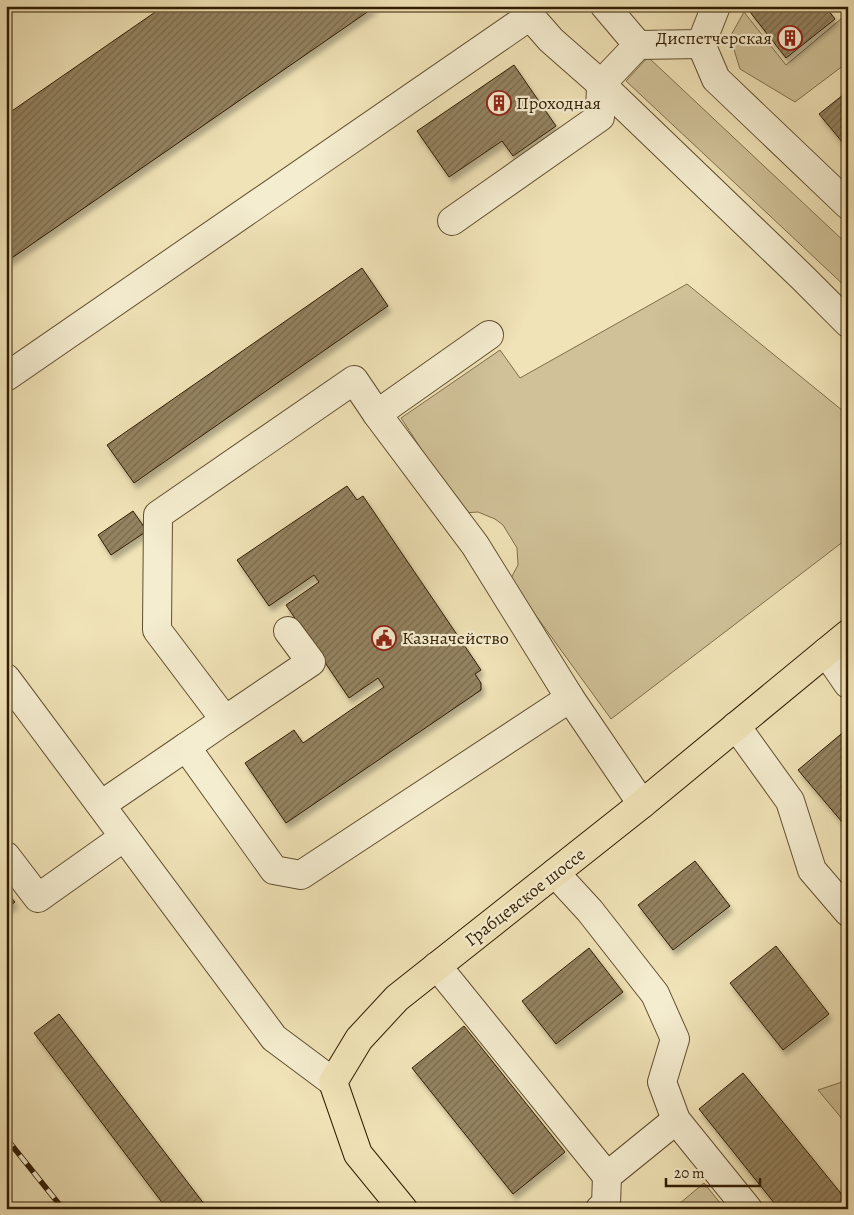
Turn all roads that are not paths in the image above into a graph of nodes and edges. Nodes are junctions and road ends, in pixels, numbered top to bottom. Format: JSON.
{"nodes":[{"id":1,"x":605,"y":6,"type":"edge"},
{"id":2,"x":716,"y":6,"type":"edge"},
{"id":3,"x":532,"y":10,"type":"edge"},
{"id":4,"x":701,"y":44,"type":"junction"},
{"id":5,"x":638,"y":45,"type":"junction"},
{"id":6,"x":601,"y":84,"type":"junction"},
{"id":7,"x":848,"y":205,"type":"edge"},
{"id":8,"x":452,"y":220,"type":"dead end"},
{"id":9,"x":848,"y":323,"type":"edge"},
{"id":10,"x":489,"y":335,"type":"dead end"},
{"id":11,"x":6,"y":377,"type":"edge"},
{"id":12,"x":377,"y":414,"type":"junction"},
{"id":13,"x":288,"y":631,"type":"dead end"},
{"id":14,"x":848,"y":634,"type":"edge"},
{"id":15,"x":826,"y":652,"type":"junction"},
{"id":16,"x":6,"y":678,"type":"edge"},
{"id":17,"x":848,"y":684,"type":"edge"},
{"id":18,"x":570,"y":698,"type":"junction"},
{"id":19,"x":225,"y":720,"type":"junction"},
{"id":20,"x":736,"y":726,"type":"junction"},
{"id":21,"x":186,"y":747,"type":"junction"},
{"id":22,"x":642,"y":804,"type":"junction"},
{"id":23,"x":100,"y":805,"type":"junction"},
{"id":24,"x":124,"y":837,"type":"junction"},
{"id":25,"x":6,"y":856,"type":"edge"},
{"id":26,"x":555,"y":873,"type":"junction"},
{"id":27,"x":848,"y":912,"type":"edge"},
{"id":28,"x":437,"y":966,"type":"junction"},
{"id":29,"x":333,"y":1082,"type":"junction"},
{"id":30,"x":676,"y":1120,"type":"junction"},
{"id":31,"x":607,"y":1176,"type":"junction"},
{"id":32,"x":607,"y":1207,"type":"edge"},
{"id":33,"x":403,"y":1209,"type":"edge"},
{"id":34,"x":748,"y":1209,"type":"edge"}],
"edges":[{"from":1,"to":5,"type":"street"},
{"from":2,"to":4,"type":"street"},
{"from":3,"to":6,"type":"street"},
{"from":3,"to":11,"type":"street"},
{"from":4,"to":5,"type":"street"},
{"from":4,"to":7,"type":"street"},
{"from":5,"to":6,"type":"street"},
{"from":6,"to":8,"type":"street"},
{"from":6,"to":9,"type":"street"},
{"from":10,"to":12,"type":"street"},
{"from":12,"to":18,"type":"street"},
{"from":12,"to":19,"type":"street"},
{"from":13,"to":19,"type":"street"},
{"from":14,"to":15,"type":"main road","name":"Грабцевское шоссе"},
{"from":15,"to":17,"type":"street"},
{"from":15,"to":20,"type":"main road","name":"Грабцевское шоссе"},
{"from":16,"to":23,"type":"street"},
{"from":18,"to":21,"type":"street"},
{"from":18,"to":22,"type":"street"},
{"from":19,"to":21,"type":"street"},
{"from":20,"to":22,"type":"main road","name":"Грабцевское шоссе"},
{"from":20,"to":27,"type":"street"},
{"from":21,"to":23,"type":"street"},
{"from":22,"to":26,"type":"main road","name":"Грабцевское шоссе"},
{"from":23,"to":24,"type":"street"},
{"from":24,"to":25,"type":"street"},
{"from":24,"to":29,"type":"street"},
{"from":26,"to":28,"type":"main road","name":"Грабцевское шоссе"},
{"from":26,"to":30,"type":"street"},
{"from":28,"to":29,"type":"main road","name":"Грабцевское шоссе"},
{"from":28,"to":31,"type":"street"},
{"from":29,"to":33,"type":"main road"},
{"from":30,"to":31,"type":"street"},
{"from":30,"to":34,"type":"street"},
{"from":31,"to":32,"type":"street"}]}
